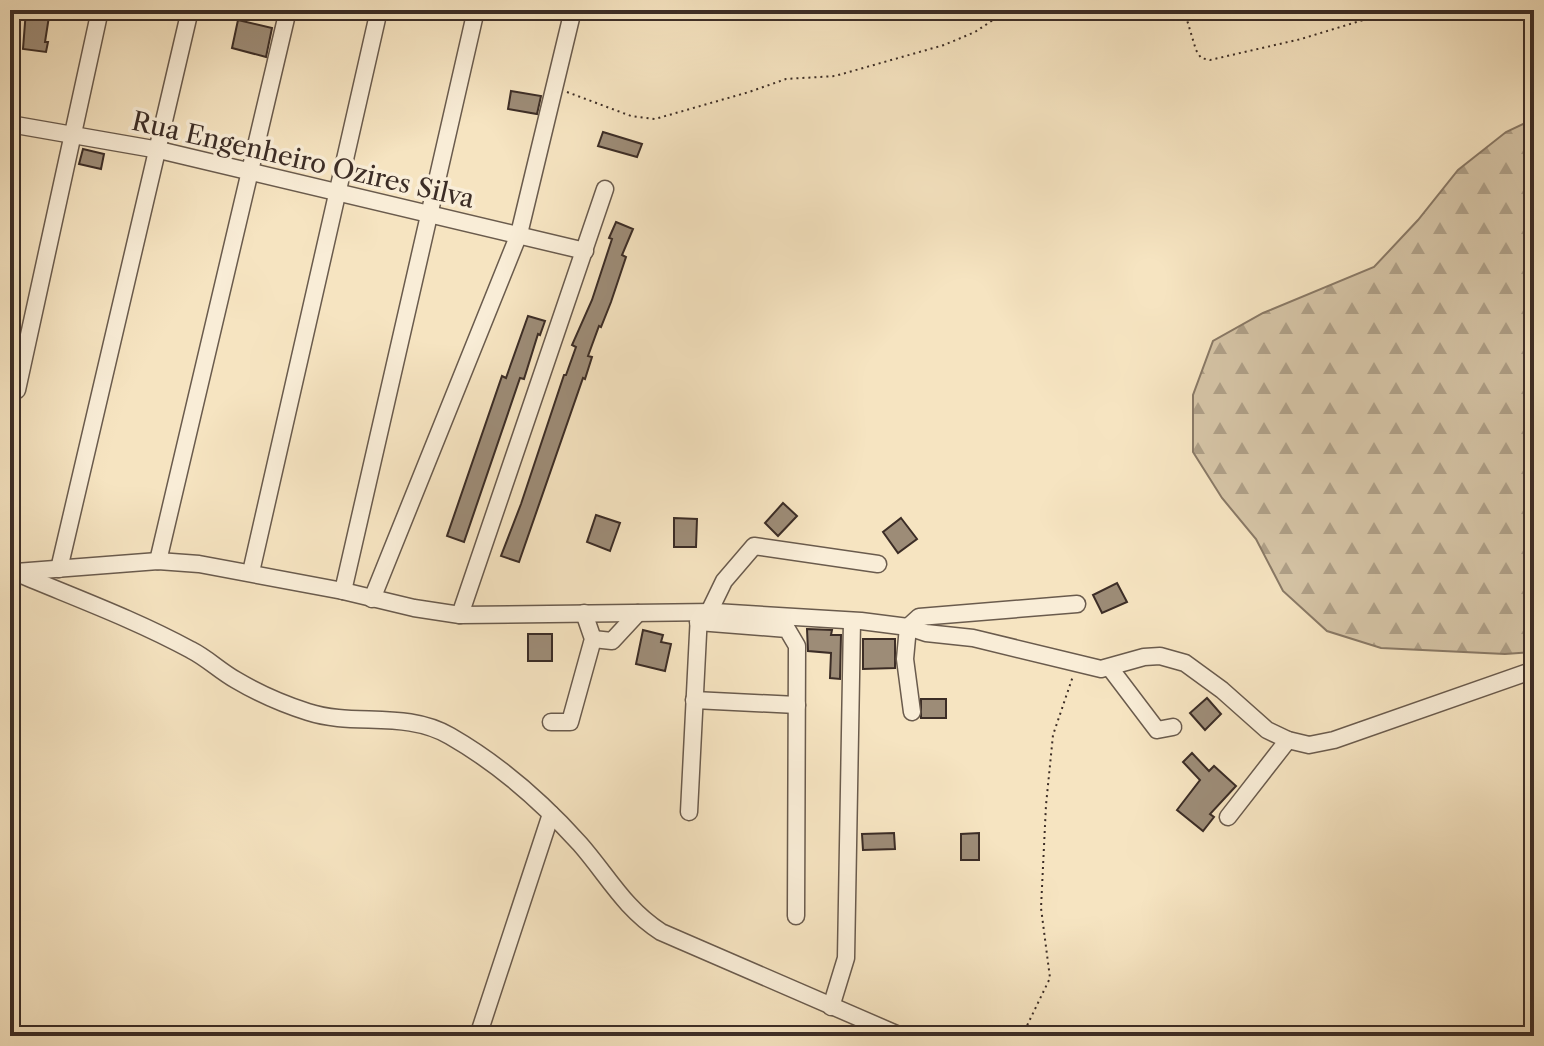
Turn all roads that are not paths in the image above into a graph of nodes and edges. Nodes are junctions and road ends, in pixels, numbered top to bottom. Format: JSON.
{"nodes":[{"id":1,"x":100,"y":10,"type":"edge"},
{"id":2,"x":190,"y":10,"type":"edge"},
{"id":3,"x":288,"y":10,"type":"edge"},
{"id":4,"x":379,"y":10,"type":"edge"},
{"id":5,"x":476,"y":10,"type":"edge"},
{"id":6,"x":573,"y":10,"type":"edge"},
{"id":7,"x":10,"y":124,"type":"edge"},
{"id":8,"x":74,"y":135,"type":"junction"},
{"id":9,"x":159,"y":150,"type":"junction"},
{"id":10,"x":249,"y":171,"type":"junction"},
{"id":11,"x":605,"y":189,"type":"dead end"},
{"id":12,"x":339,"y":194,"type":"junction"},
{"id":13,"x":431,"y":214,"type":"junction"},
{"id":14,"x":519,"y":234,"type":"junction"},
{"id":15,"x":585,"y":251,"type":"junction"},
{"id":16,"x":17,"y":390,"type":"dead end"},
{"id":17,"x":158,"y":561,"type":"junction"},
{"id":18,"x":878,"y":564,"type":"dead end"},
{"id":19,"x":59,"y":569,"type":"junction"},
{"id":20,"x":13,"y":571,"type":"edge"},
{"id":21,"x":251,"y":572,"type":"junction"},
{"id":22,"x":343,"y":591,"type":"junction"},
{"id":23,"x":372,"y":599,"type":"junction"},
{"id":24,"x":1077,"y":604,"type":"dead end"},
{"id":25,"x":584,"y":613,"type":"junction"},
{"id":26,"x":638,"y":613,"type":"junction"},
{"id":27,"x":460,"y":615,"type":"junction"},
{"id":28,"x":702,"y":616,"type":"junction"},
{"id":29,"x":852,"y":621,"type":"junction"},
{"id":30,"x":908,"y":627,"type":"junction"},
{"id":31,"x":593,"y":639,"type":"junction"},
{"id":32,"x":1110,"y":668,"type":"junction"},
{"id":33,"x":1534,"y":670,"type":"edge"},
{"id":34,"x":694,"y":700,"type":"junction"},
{"id":35,"x":797,"y":705,"type":"junction"},
{"id":36,"x":912,"y":712,"type":"dead end"},
{"id":37,"x":551,"y":722,"type":"dead end"},
{"id":38,"x":1173,"y":727,"type":"dead end"},
{"id":39,"x":1288,"y":740,"type":"junction"},
{"id":40,"x":689,"y":812,"type":"dead end"},
{"id":41,"x":551,"y":814,"type":"junction"},
{"id":42,"x":1228,"y":817,"type":"dead end"},
{"id":43,"x":796,"y":916,"type":"dead end"},
{"id":44,"x":831,"y":1007,"type":"junction"},
{"id":45,"x":478,"y":1036,"type":"edge"},
{"id":46,"x":901,"y":1036,"type":"edge"}],
"edges":[{"from":1,"to":8,"type":"street"},
{"from":2,"to":9,"type":"street"},
{"from":3,"to":10,"type":"street"},
{"from":4,"to":12,"type":"street"},
{"from":5,"to":13,"type":"street"},
{"from":6,"to":14,"type":"street"},
{"from":7,"to":8,"type":"street","name":"Rua Engenheiro Ozires Silva"},
{"from":8,"to":9,"type":"street","name":"Rua Engenheiro Ozires Silva"},
{"from":8,"to":16,"type":"street"},
{"from":9,"to":10,"type":"street","name":"Rua Engenheiro Ozires Silva"},
{"from":9,"to":19,"type":"street"},
{"from":10,"to":12,"type":"street","name":"Rua Engenheiro Ozires Silva"},
{"from":10,"to":17,"type":"street"},
{"from":11,"to":15,"type":"street"},
{"from":12,"to":13,"type":"street","name":"Rua Engenheiro Ozires Silva"},
{"from":12,"to":21,"type":"street"},
{"from":13,"to":14,"type":"street","name":"Rua Engenheiro Ozires Silva"},
{"from":13,"to":22,"type":"street"},
{"from":14,"to":15,"type":"street","name":"Rua Engenheiro Ozires Silva"},
{"from":14,"to":23,"type":"street"},
{"from":15,"to":27,"type":"street"},
{"from":17,"to":19,"type":"street"},
{"from":17,"to":21,"type":"street"},
{"from":18,"to":28,"type":"street"},
{"from":19,"to":20,"type":"street"},
{"from":20,"to":41,"type":"street"},
{"from":21,"to":22,"type":"street"},
{"from":22,"to":23,"type":"street"},
{"from":23,"to":27,"type":"street"},
{"from":24,"to":30,"type":"street"},
{"from":25,"to":26,"type":"street"},
{"from":25,"to":27,"type":"street"},
{"from":25,"to":31,"type":"street"},
{"from":26,"to":28,"type":"street"},
{"from":26,"to":31,"type":"street"},
{"from":28,"to":29,"type":"street"},
{"from":28,"to":34,"type":"street"},
{"from":28,"to":35,"type":"street"},
{"from":29,"to":30,"type":"street"},
{"from":29,"to":44,"type":"street"},
{"from":30,"to":32,"type":"street"},
{"from":30,"to":36,"type":"street"},
{"from":31,"to":37,"type":"street"},
{"from":32,"to":38,"type":"street"},
{"from":32,"to":39,"type":"street"},
{"from":33,"to":39,"type":"street"},
{"from":34,"to":35,"type":"street"},
{"from":34,"to":40,"type":"street"},
{"from":35,"to":43,"type":"street"},
{"from":39,"to":42,"type":"street"},
{"from":41,"to":44,"type":"street"},
{"from":41,"to":45,"type":"street"},
{"from":44,"to":46,"type":"street"}]}
